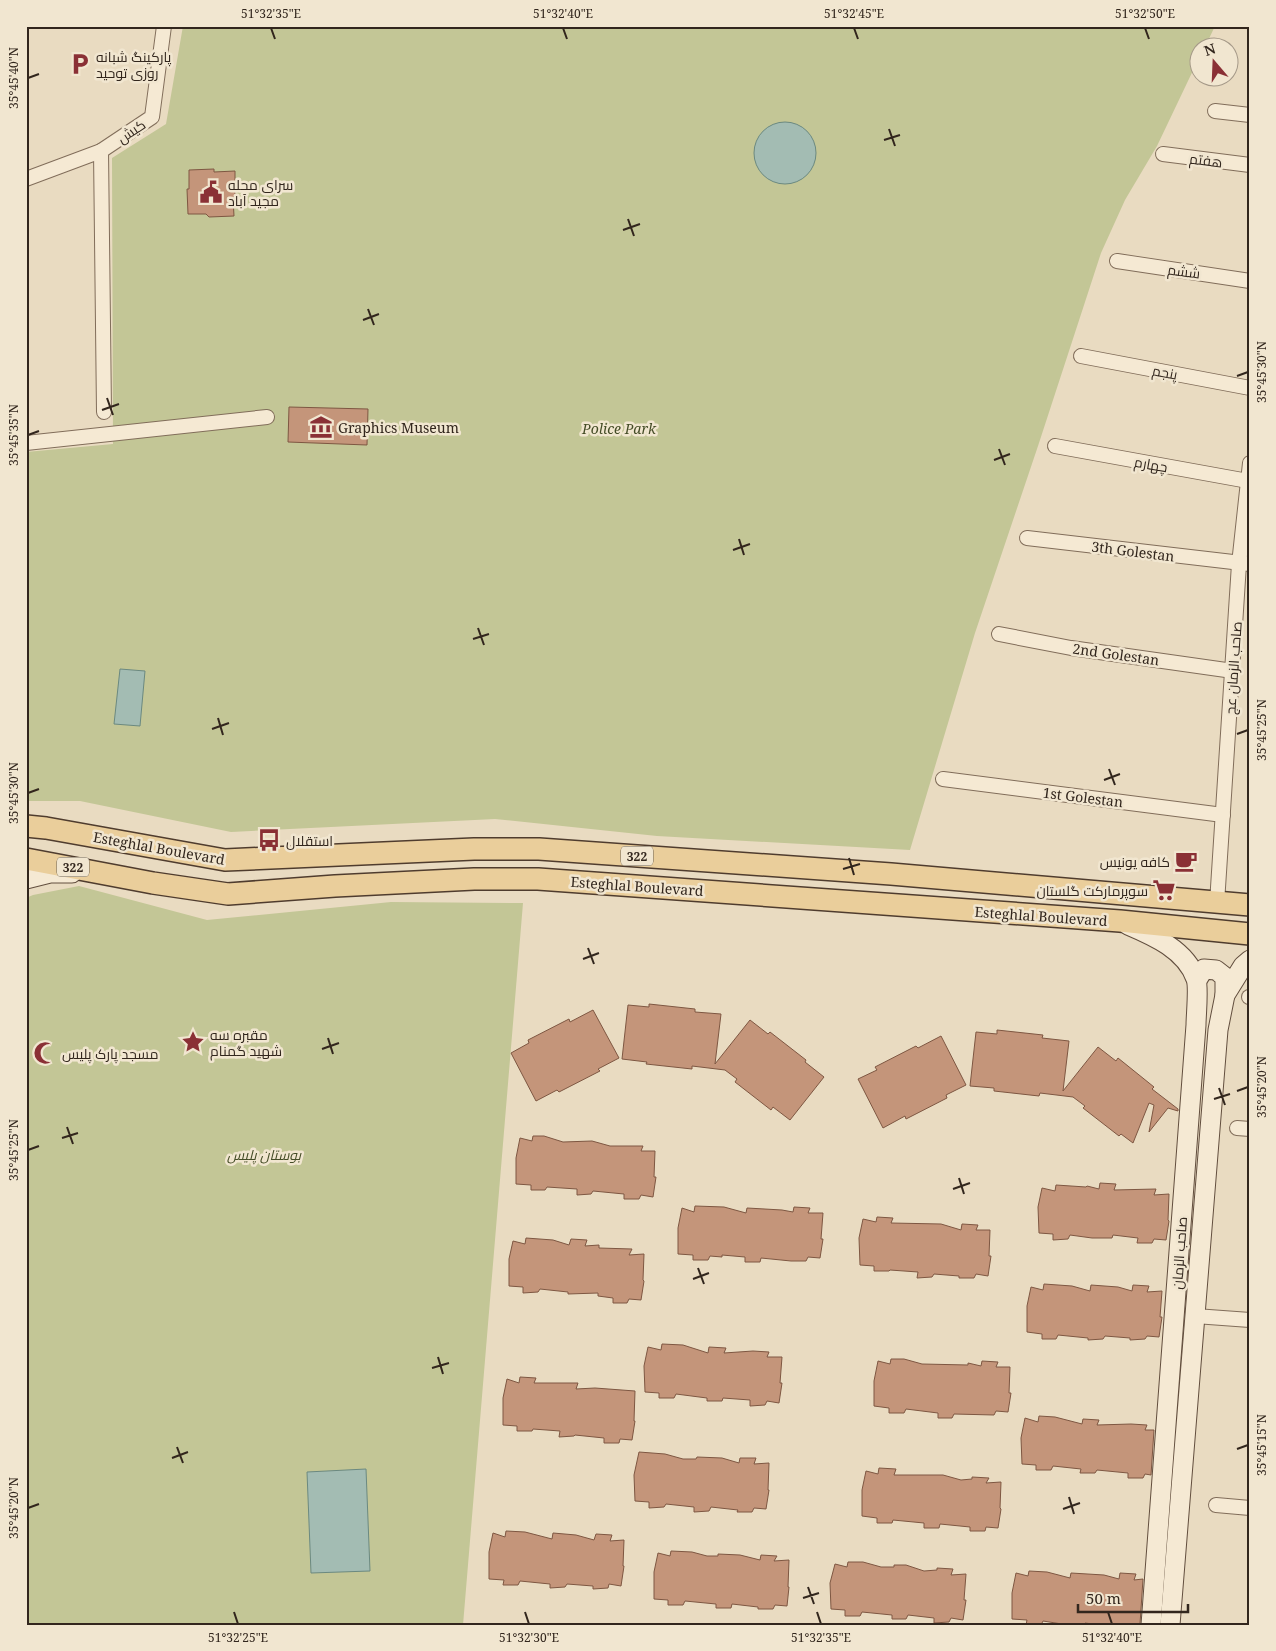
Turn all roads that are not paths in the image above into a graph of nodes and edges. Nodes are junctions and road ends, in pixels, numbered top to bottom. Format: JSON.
{"nodes":[{"id":1,"x":164,"y":26,"type":"edge"},
{"id":2,"x":1215,"y":111,"type":"dead end"},
{"id":3,"x":1250,"y":115,"type":"edge"},
{"id":4,"x":101,"y":151,"type":"junction"},
{"id":5,"x":1162,"y":154,"type":"dead end"},
{"id":6,"x":1250,"y":165,"type":"edge"},
{"id":7,"x":26,"y":179,"type":"edge"},
{"id":8,"x":1118,"y":261,"type":"dead end"},
{"id":9,"x":1250,"y":280,"type":"edge"},
{"id":10,"x":1081,"y":356,"type":"dead end"},
{"id":11,"x":1250,"y":388,"type":"edge"},
{"id":12,"x":104,"y":412,"type":"dead end"},
{"id":13,"x":268,"y":417,"type":"dead end"},
{"id":14,"x":26,"y":443,"type":"edge"},
{"id":15,"x":1055,"y":446,"type":"dead end"},
{"id":16,"x":1250,"y":463,"type":"edge"},
{"id":17,"x":1248,"y":481,"type":"junction"},
{"id":18,"x":1027,"y":538,"type":"dead end"},
{"id":19,"x":1244,"y":564,"type":"edge"},
{"id":20,"x":999,"y":634,"type":"dead end"},
{"id":21,"x":1233,"y":671,"type":"junction"},
{"id":22,"x":942,"y":779,"type":"dead end"},
{"id":23,"x":1223,"y":815,"type":"junction"},
{"id":24,"x":26,"y":826,"type":"edge"},
{"id":25,"x":26,"y":859,"type":"edge"},
{"id":26,"x":119,"y":876,"type":"junction"},
{"id":27,"x":26,"y":879,"type":"edge"},
{"id":28,"x":1217,"y":903,"type":"junction"},
{"id":29,"x":1250,"y":905,"type":"edge"},
{"id":30,"x":1120,"y":921,"type":"junction"},
{"id":31,"x":1250,"y":934,"type":"edge"},
{"id":32,"x":1250,"y":960,"type":"edge"},
{"id":33,"x":1197,"y":980,"type":"junction"},
{"id":34,"x":1225,"y":995,"type":"junction"},
{"id":35,"x":1196,"y":1316,"type":"junction"},
{"id":36,"x":1250,"y":1320,"type":"edge"},
{"id":37,"x":1216,"y":1505,"type":"dead end"},
{"id":38,"x":1250,"y":1508,"type":"edge"},
{"id":39,"x":1151,"y":1625,"type":"edge"},
{"id":40,"x":1170,"y":1625,"type":"edge"}],
"edges":[{"from":1,"to":4,"type":"street","name":"کیش"},
{"from":2,"to":3,"type":"street"},
{"from":4,"to":7,"type":"street","name":"کیش"},
{"from":4,"to":12,"type":"street"},
{"from":5,"to":6,"type":"street","name":"هفتم"},
{"from":8,"to":9,"type":"street","name":"ششم"},
{"from":10,"to":11,"type":"street","name":"پنجم"},
{"from":13,"to":14,"type":"street"},
{"from":15,"to":17,"type":"street","name":"چهارم"},
{"from":16,"to":17,"type":"street","name":"صاحب الزمان عج"},
{"from":17,"to":19,"type":"street","name":"صاحب الزمان عج"},
{"from":18,"to":19,"type":"street","name":"3th Golestan"},
{"from":19,"to":21,"type":"street","name":"صاحب الزمان عج"},
{"from":20,"to":21,"type":"street","name":"2nd Golestan"},
{"from":21,"to":23,"type":"street","name":"صاحب الزمان عج"},
{"from":22,"to":23,"type":"street","name":"1st Golestan"},
{"from":23,"to":28,"type":"street","name":"صاحب الزمان عج"},
{"from":24,"to":28,"type":"main road","name":"Esteghlal Boulevard","number":"322"},
{"from":25,"to":26,"type":"main road","name":"Esteghlal Boulevard","number":"322"},
{"from":26,"to":27,"type":"main road"},
{"from":26,"to":30,"type":"main road","name":"Esteghlal Boulevard","number":"322"},
{"from":28,"to":29,"type":"main road","name":"Esteghlal Boulevard","number":"322"},
{"from":30,"to":31,"type":"main road","name":"Esteghlal Boulevard","number":"322"},
{"from":30,"to":33,"type":"main road"},
{"from":32,"to":34,"type":"main road","name":"صاحب الزمان"},
{"from":33,"to":34,"type":"main road"},
{"from":33,"to":39,"type":"main road","name":"صاحب الزمان"},
{"from":34,"to":35,"type":"main road","name":"صاحب الزمان"},
{"from":35,"to":36,"type":"street"},
{"from":35,"to":40,"type":"main road","name":"صاحب الزمان"},
{"from":37,"to":38,"type":"street"}]}
